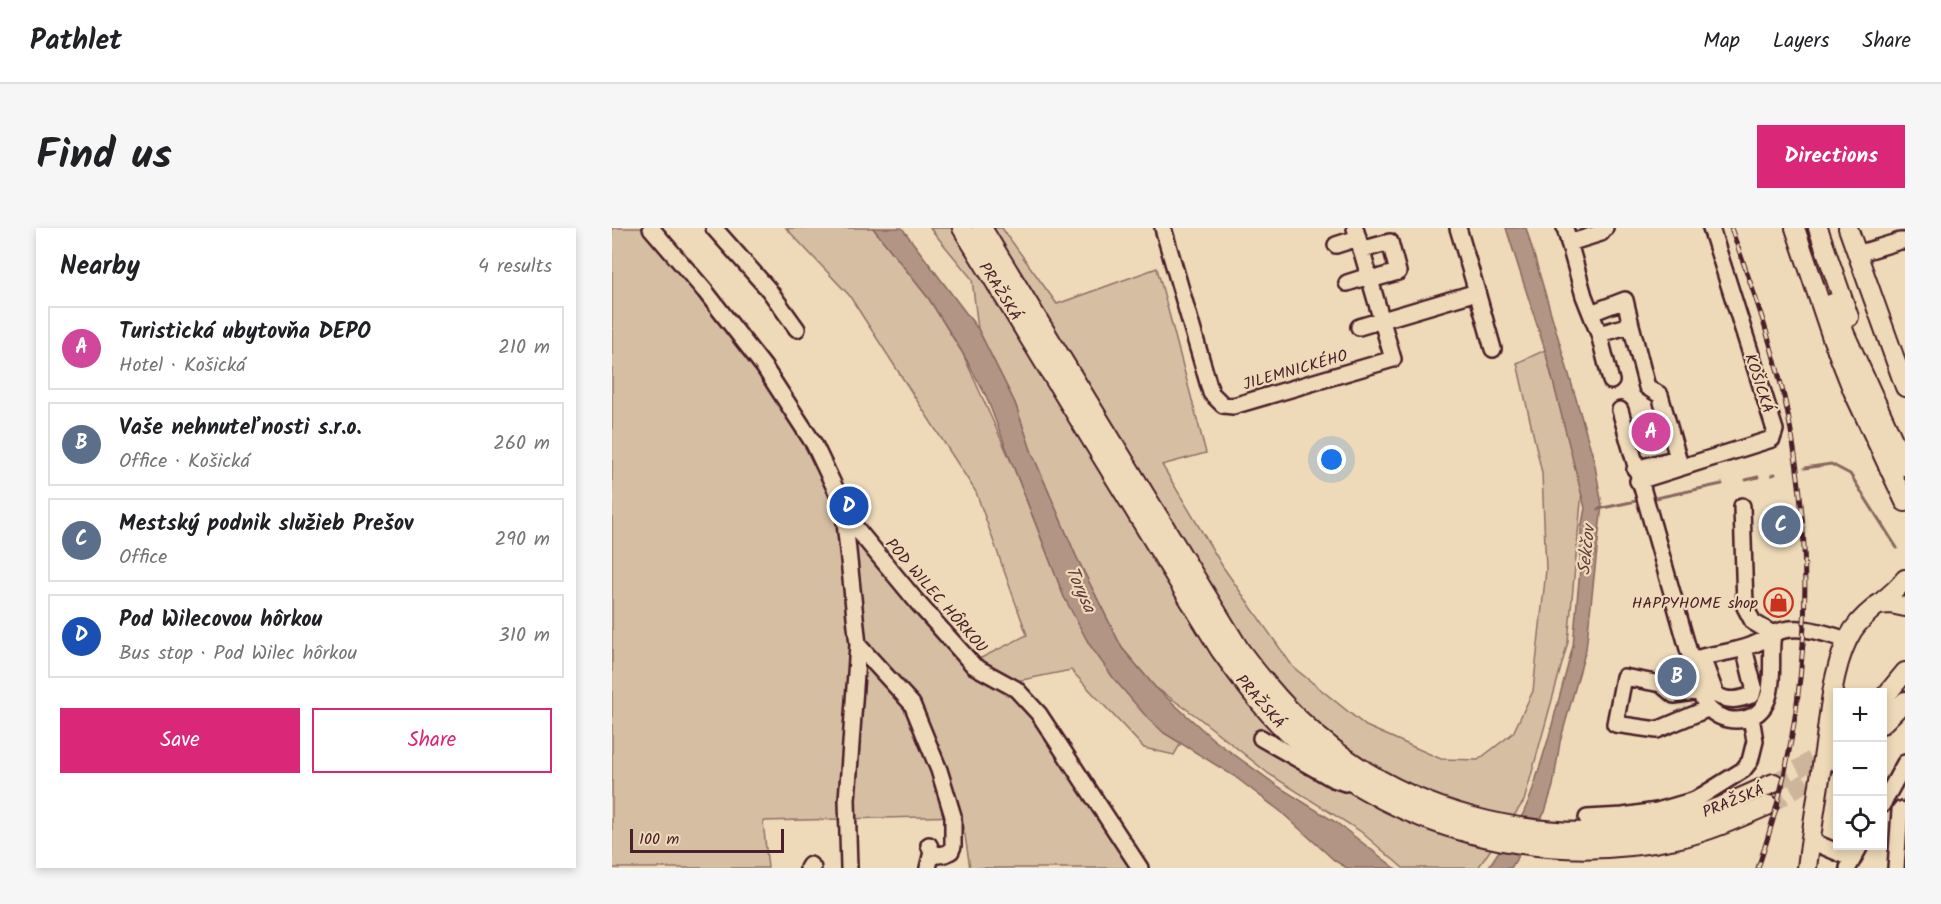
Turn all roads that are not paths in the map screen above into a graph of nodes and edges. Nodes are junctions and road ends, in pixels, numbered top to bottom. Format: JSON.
{"nodes":[{"id":1,"x":651,"y":228,"type":"edge"},
{"id":2,"x":714,"y":228,"type":"edge"},
{"id":3,"x":962,"y":228,"type":"edge"},
{"id":4,"x":982,"y":228,"type":"edge"},
{"id":5,"x":1163,"y":228,"type":"edge"},
{"id":6,"x":1458,"y":228,"type":"edge"},
{"id":7,"x":1605,"y":228,"type":"edge"},
{"id":8,"x":1711,"y":228,"type":"edge"},
{"id":9,"x":1795,"y":228,"type":"edge"},
{"id":10,"x":1806,"y":228,"type":"edge"},
{"id":11,"x":1818,"y":228,"type":"edge"},
{"id":12,"x":1848,"y":228,"type":"edge"},
{"id":13,"x":1567,"y":235,"type":"edge"},
{"id":14,"x":1901,"y":237,"type":"edge"},
{"id":15,"x":1358,"y":239,"type":"edge"},
{"id":16,"x":1336,"y":245,"type":"dead end"},
{"id":17,"x":1857,"y":254,"type":"junction"},
{"id":18,"x":1369,"y":278,"type":"junction"},
{"id":19,"x":1347,"y":283,"type":"dead end"},
{"id":20,"x":1477,"y":292,"type":"junction"},
{"id":21,"x":1591,"y":313,"type":"junction"},
{"id":22,"x":1382,"y":320,"type":"junction"},
{"id":23,"x":1631,"y":325,"type":"junction"},
{"id":24,"x":1359,"y":327,"type":"dead end"},
{"id":25,"x":797,"y":329,"type":"dead end"},
{"id":26,"x":1599,"y":334,"type":"junction"},
{"id":27,"x":1045,"y":347,"type":"junction"},
{"id":28,"x":1493,"y":349,"type":"dead end"},
{"id":29,"x":1611,"y":381,"type":"dead end"},
{"id":30,"x":1905,"y":387,"type":"edge"},
{"id":31,"x":1620,"y":410,"type":"dead end"},
{"id":32,"x":1103,"y":443,"type":"junction"},
{"id":33,"x":1902,"y":453,"type":"edge"},
{"id":34,"x":1640,"y":487,"type":"junction"},
{"id":35,"x":1904,"y":499,"type":"edge"},
{"id":36,"x":1743,"y":506,"type":"dead end"},
{"id":37,"x":844,"y":507,"type":"junction"},
{"id":38,"x":1905,"y":579,"type":"edge"},
{"id":39,"x":1877,"y":605,"type":"junction"},
{"id":40,"x":1905,"y":607,"type":"edge"},
{"id":41,"x":1773,"y":634,"type":"junction"},
{"id":42,"x":1847,"y":640,"type":"junction"},
{"id":43,"x":858,"y":645,"type":"junction"},
{"id":44,"x":1744,"y":648,"type":"dead end"},
{"id":45,"x":1905,"y":672,"type":"edge"},
{"id":46,"x":1700,"y":691,"type":"junction"},
{"id":47,"x":1887,"y":694,"type":"edge"},
{"id":48,"x":1905,"y":701,"type":"edge"},
{"id":49,"x":1707,"y":709,"type":"junction"},
{"id":50,"x":1750,"y":717,"type":"junction"},
{"id":51,"x":1887,"y":719,"type":"edge"},
{"id":52,"x":1261,"y":738,"type":"dead end"},
{"id":53,"x":1905,"y":765,"type":"edge"},
{"id":54,"x":1774,"y":783,"type":"tunnel mouth"},
{"id":55,"x":1358,"y":786,"type":"junction"},
{"id":56,"x":1887,"y":796,"type":"edge"},
{"id":57,"x":1769,"y":805,"type":"tunnel mouth"},
{"id":58,"x":1905,"y":811,"type":"edge"},
{"id":59,"x":1587,"y":818,"type":"dead end"},
{"id":60,"x":1471,"y":827,"type":"junction"},
{"id":61,"x":1854,"y":857,"type":"edge"},
{"id":62,"x":1809,"y":859,"type":"edge"},
{"id":63,"x":808,"y":868,"type":"edge"},
{"id":64,"x":813,"y":868,"type":"edge"},
{"id":65,"x":849,"y":868,"type":"edge"},
{"id":66,"x":928,"y":868,"type":"edge"},
{"id":67,"x":1140,"y":868,"type":"edge"},
{"id":68,"x":1896,"y":868,"type":"edge"}],
"edges":[{"from":1,"to":37,"type":"street","name":"POD WILEC HÔRKOU"},
{"from":2,"to":25,"type":"street"},
{"from":3,"to":27,"type":"main road","name":"PRAŽSKÁ"},
{"from":4,"to":27,"type":"main road","name":"PRAŽSKÁ"},
{"from":5,"to":22,"type":"street","name":"JILEMNICKÉHO"},
{"from":6,"to":20,"type":"street"},
{"from":7,"to":13,"type":"street"},
{"from":8,"to":34,"type":"street","name":"KOŠICKÁ"},
{"from":9,"to":35,"type":"main road"},
{"from":10,"to":33,"type":"main road"},
{"from":11,"to":33,"type":"main road"},
{"from":12,"to":17,"type":"main road"},
{"from":13,"to":21,"type":"street"},
{"from":14,"to":17,"type":"street"},
{"from":15,"to":16,"type":"street"},
{"from":15,"to":18,"type":"street","name":"JILEMNICKÉHO"},
{"from":15,"to":18,"type":"street"},
{"from":17,"to":30,"type":"main road"},
{"from":18,"to":19,"type":"street"},
{"from":18,"to":22,"type":"street","name":"JILEMNICKÉHO"},
{"from":20,"to":22,"type":"street"},
{"from":20,"to":28,"type":"street"},
{"from":21,"to":23,"type":"street"},
{"from":21,"to":26,"type":"street"},
{"from":22,"to":24,"type":"street"},
{"from":23,"to":26,"type":"street"},
{"from":23,"to":34,"type":"street"},
{"from":26,"to":29,"type":"street"},
{"from":27,"to":32,"type":"main road","name":"PRAŽSKÁ"},
{"from":27,"to":32,"type":"street"},
{"from":31,"to":34,"type":"street"},
{"from":32,"to":55,"type":"main road","name":"PRAŽSKÁ"},
{"from":32,"to":60,"type":"main road","name":"PRAŽSKÁ"},
{"from":34,"to":46,"type":"street"},
{"from":36,"to":41,"type":"street"},
{"from":37,"to":43,"type":"street","name":"POD WILEC HÔRKOU"},
{"from":37,"to":67,"type":"street","name":"POD WILEC HÔRKOU"},
{"from":38,"to":39,"type":"main road"},
{"from":39,"to":40,"type":"main road"},
{"from":39,"to":42,"type":"main road"},
{"from":41,"to":42,"type":"street"},
{"from":41,"to":44,"type":"street"},
{"from":41,"to":50,"type":"street"},
{"from":42,"to":62,"type":"main road"},
{"from":43,"to":65,"type":"street","name":"POD WILEC HÔRKOU"},
{"from":43,"to":66,"type":"street"},
{"from":45,"to":47,"type":"main road"},
{"from":46,"to":49,"type":"street"},
{"from":46,"to":49,"type":"street"},
{"from":48,"to":51,"type":"main road"},
{"from":49,"to":50,"type":"street"},
{"from":50,"to":59,"type":"street"},
{"from":52,"to":55,"type":"street"},
{"from":53,"to":56,"type":"street"},
{"from":54,"to":60,"type":"main road","name":"PRAŽSKÁ"},
{"from":55,"to":60,"type":"main road","name":"PRAŽSKÁ"},
{"from":57,"to":60,"type":"main road","name":"PRAŽSKÁ"},
{"from":58,"to":68,"type":"street"},
{"from":61,"to":62,"type":"street"},
{"from":63,"to":64,"type":"street"}]}
